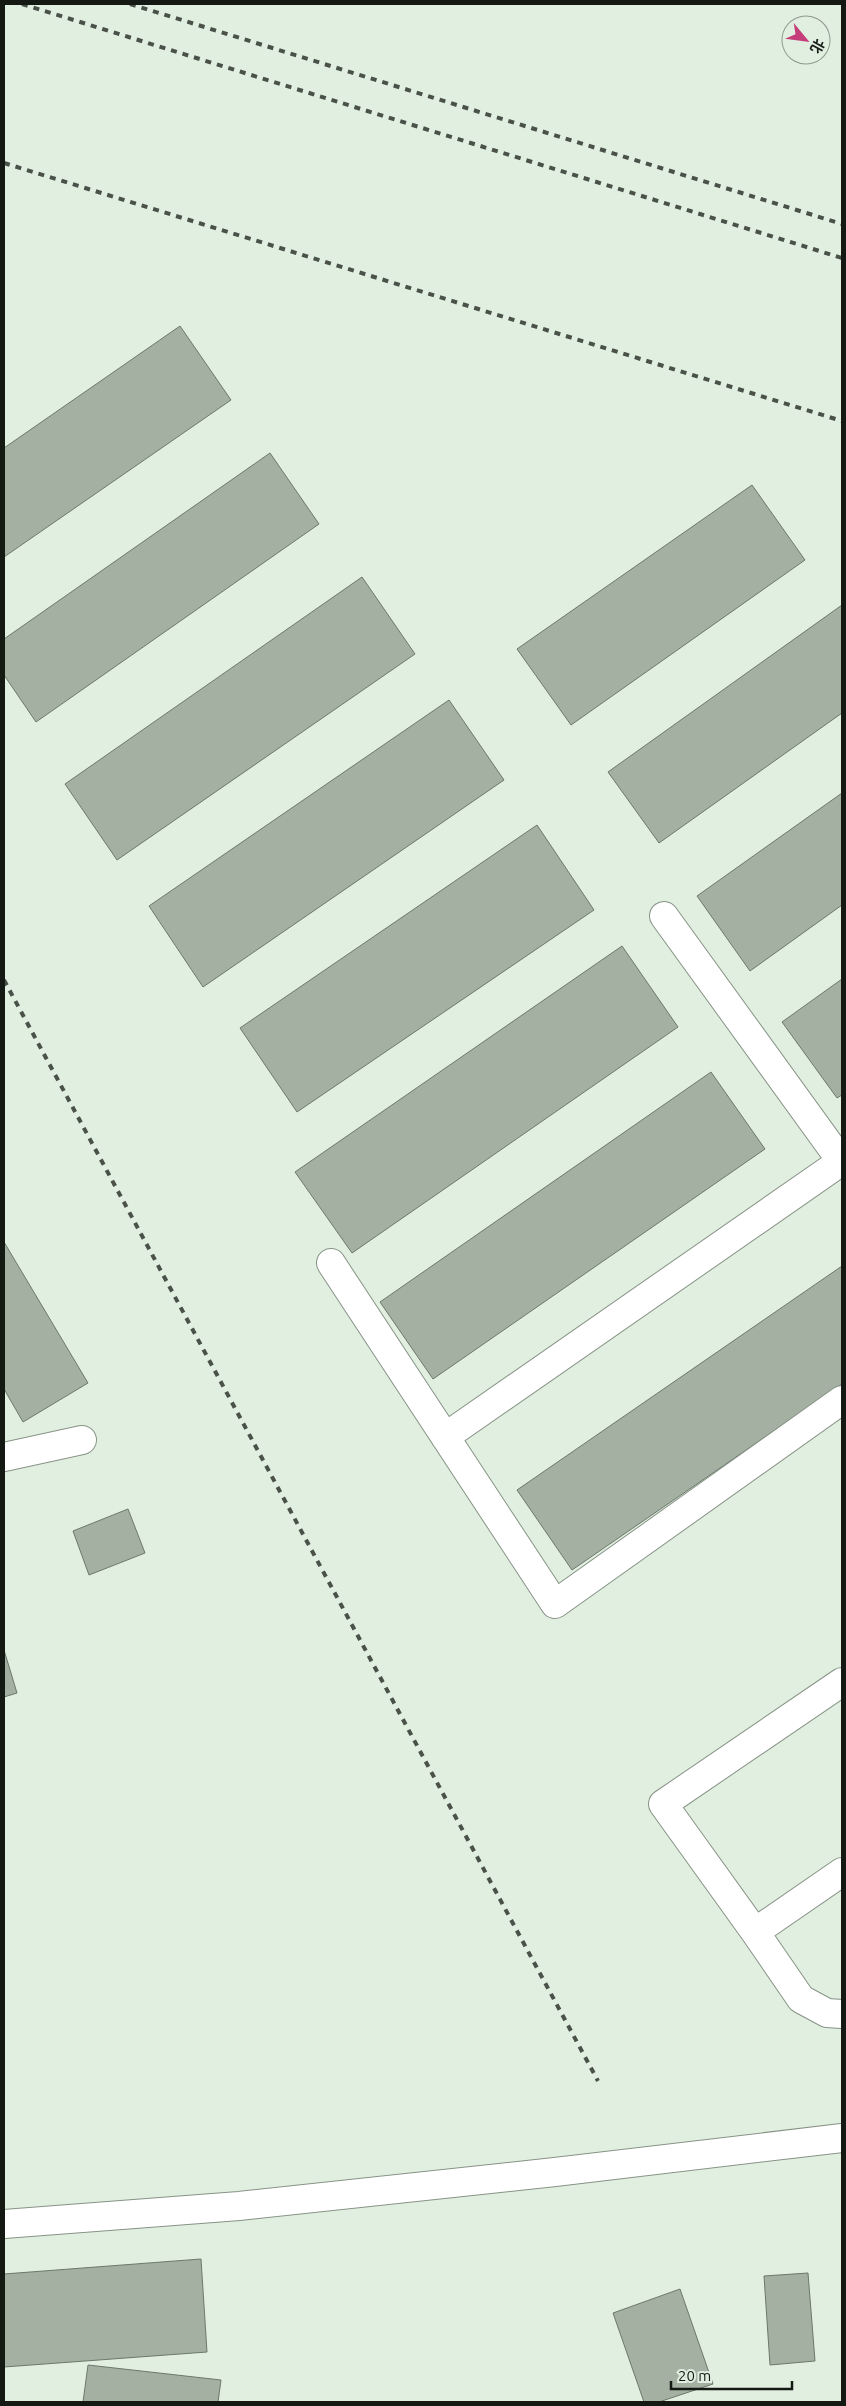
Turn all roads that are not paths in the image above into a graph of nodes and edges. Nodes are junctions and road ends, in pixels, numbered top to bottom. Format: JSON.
{"nodes":[{"id":1,"x":664,"y":916,"type":"dead end"},
{"id":2,"x":842,"y":1161,"type":"edge"},
{"id":3,"x":331,"y":1263,"type":"dead end"},
{"id":4,"x":842,"y":1400,"type":"edge"},
{"id":5,"x":445,"y":1437,"type":"junction"},
{"id":6,"x":82,"y":1440,"type":"dead end"},
{"id":7,"x":4,"y":1457,"type":"edge"},
{"id":8,"x":842,"y":1682,"type":"edge"},
{"id":9,"x":842,"y":1872,"type":"edge"},
{"id":10,"x":755,"y":1932,"type":"junction"},
{"id":11,"x":842,"y":2014,"type":"edge"},
{"id":12,"x":842,"y":2138,"type":"edge"},
{"id":13,"x":4,"y":2224,"type":"edge"}],
"edges":[{"from":1,"to":2,"type":"street"},
{"from":2,"to":5,"type":"street"},
{"from":3,"to":5,"type":"street"},
{"from":4,"to":5,"type":"street"},
{"from":6,"to":7,"type":"street"},
{"from":8,"to":10,"type":"street"},
{"from":9,"to":10,"type":"street"},
{"from":10,"to":11,"type":"street"},
{"from":12,"to":13,"type":"street"}]}
